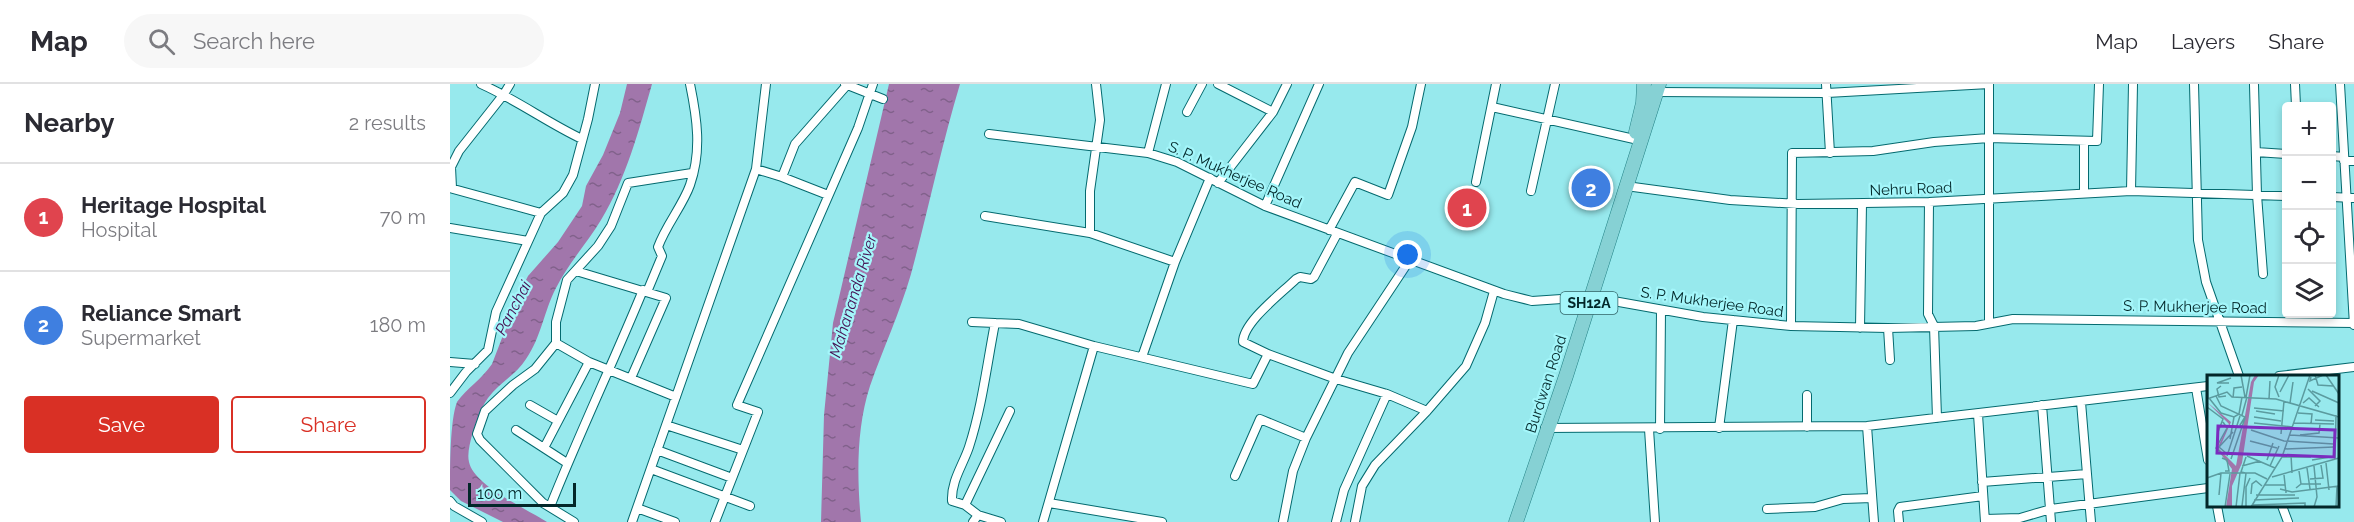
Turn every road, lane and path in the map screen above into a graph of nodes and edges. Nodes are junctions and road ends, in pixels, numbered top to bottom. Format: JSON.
{"nodes":[{"id":1,"x":481,"y":84,"type":"edge"},
{"id":2,"x":510,"y":84,"type":"edge"},
{"id":3,"x":595,"y":84,"type":"edge"},
{"id":4,"x":690,"y":84,"type":"edge"},
{"id":5,"x":766,"y":84,"type":"edge"},
{"id":6,"x":873,"y":84,"type":"edge"},
{"id":7,"x":1096,"y":84,"type":"edge"},
{"id":8,"x":1166,"y":84,"type":"edge"},
{"id":9,"x":1203,"y":84,"type":"edge"},
{"id":10,"x":1218,"y":84,"type":"edge"},
{"id":11,"x":1287,"y":84,"type":"edge"},
{"id":12,"x":1319,"y":84,"type":"edge"},
{"id":13,"x":1421,"y":84,"type":"edge"},
{"id":14,"x":1496,"y":84,"type":"edge"},
{"id":15,"x":1555,"y":84,"type":"edge"},
{"id":16,"x":1644,"y":84,"type":"edge"},
{"id":17,"x":2099,"y":84,"type":"edge"},
{"id":18,"x":2133,"y":84,"type":"edge"},
{"id":19,"x":2194,"y":84,"type":"edge"},
{"id":20,"x":2295,"y":84,"type":"edge"},
{"id":21,"x":2340,"y":84,"type":"edge"},
{"id":22,"x":846,"y":85,"type":"edge"},
{"id":23,"x":2254,"y":85,"type":"edge"},
{"id":24,"x":1658,"y":88,"type":"edge"},
{"id":25,"x":1826,"y":88,"type":"edge"},
{"id":26,"x":504,"y":94,"type":"junction"},
{"id":27,"x":870,"y":94,"type":"junction"},
{"id":28,"x":883,"y":99,"type":"dead end"},
{"id":29,"x":2296,"y":102,"type":"edge"},
{"id":30,"x":1492,"y":107,"type":"junction"},
{"id":31,"x":1187,"y":112,"type":"dead end"},
{"id":32,"x":1273,"y":112,"type":"junction"},
{"id":33,"x":1547,"y":120,"type":"junction"},
{"id":34,"x":989,"y":134,"type":"dead end"},
{"id":35,"x":1989,"y":138,"type":"junction"},
{"id":36,"x":582,"y":139,"type":"junction"},
{"id":37,"x":1634,"y":139,"type":"junction"},
{"id":38,"x":2084,"y":141,"type":"junction"},
{"id":39,"x":1096,"y":146,"type":"junction"},
{"id":40,"x":2256,"y":152,"type":"junction"},
{"id":41,"x":1148,"y":153,"type":"junction"},
{"id":42,"x":1830,"y":153,"type":"junction"},
{"id":43,"x":2282,"y":154,"type":"edge"},
{"id":44,"x":2336,"y":157,"type":"edge"},
{"id":45,"x":2344,"y":159,"type":"junction"},
{"id":46,"x":2354,"y":161,"type":"edge"},
{"id":47,"x":756,"y":169,"type":"junction"},
{"id":48,"x":692,"y":172,"type":"junction"},
{"id":49,"x":782,"y":177,"type":"junction"},
{"id":50,"x":1214,"y":181,"type":"junction"},
{"id":51,"x":1476,"y":182,"type":"dead end"},
{"id":52,"x":1623,"y":186,"type":"junction"},
{"id":53,"x":451,"y":188,"type":"edge"},
{"id":54,"x":1531,"y":191,"type":"dead end"},
{"id":55,"x":2131,"y":191,"type":"junction"},
{"id":56,"x":2084,"y":192,"type":"junction"},
{"id":57,"x":2197,"y":192,"type":"junction"},
{"id":58,"x":828,"y":195,"type":"junction"},
{"id":59,"x":2257,"y":195,"type":"junction"},
{"id":60,"x":2282,"y":196,"type":"edge"},
{"id":61,"x":2350,"y":198,"type":"edge"},
{"id":62,"x":1989,"y":199,"type":"junction"},
{"id":63,"x":1929,"y":202,"type":"junction"},
{"id":64,"x":1792,"y":203,"type":"junction"},
{"id":65,"x":1862,"y":204,"type":"junction"},
{"id":66,"x":1265,"y":206,"type":"junction"},
{"id":67,"x":541,"y":213,"type":"junction"},
{"id":68,"x":985,"y":216,"type":"dead end"},
{"id":69,"x":450,"y":228,"type":"edge"},
{"id":70,"x":1333,"y":232,"type":"junction"},
{"id":71,"x":1090,"y":233,"type":"junction"},
{"id":72,"x":528,"y":241,"type":"junction"},
{"id":73,"x":1408,"y":261,"type":"junction"},
{"id":74,"x":1175,"y":262,"type":"junction"},
{"id":75,"x":576,"y":271,"type":"junction"},
{"id":76,"x":2263,"y":273,"type":"dead end"},
{"id":77,"x":2353,"y":286,"type":"edge"},
{"id":78,"x":645,"y":291,"type":"junction"},
{"id":79,"x":1494,"y":291,"type":"junction"},
{"id":80,"x":1587,"y":296,"type":"junction"},
{"id":81,"x":1661,"y":310,"type":"junction"},
{"id":82,"x":1733,"y":320,"type":"junction"},
{"id":83,"x":2218,"y":320,"type":"junction"},
{"id":84,"x":972,"y":322,"type":"dead end"},
{"id":85,"x":995,"y":323,"type":"junction"},
{"id":86,"x":1989,"y":323,"type":"junction"},
{"id":87,"x":2354,"y":324,"type":"edge"},
{"id":88,"x":1791,"y":326,"type":"junction"},
{"id":89,"x":1934,"y":326,"type":"junction"},
{"id":90,"x":1860,"y":328,"type":"junction"},
{"id":91,"x":1888,"y":328,"type":"junction"},
{"id":92,"x":556,"y":343,"type":"junction"},
{"id":93,"x":1094,"y":346,"type":"junction"},
{"id":94,"x":1268,"y":354,"type":"junction"},
{"id":95,"x":1142,"y":357,"type":"junction"},
{"id":96,"x":1890,"y":360,"type":"dead end"},
{"id":97,"x":589,"y":362,"type":"junction"},
{"id":98,"x":450,"y":363,"type":"edge"},
{"id":99,"x":475,"y":364,"type":"junction"},
{"id":100,"x":2354,"y":367,"type":"edge"},
{"id":101,"x":611,"y":369,"type":"junction"},
{"id":102,"x":2239,"y":375,"type":"edge"},
{"id":103,"x":2287,"y":375,"type":"edge"},
{"id":104,"x":631,"y":378,"type":"junction"},
{"id":105,"x":1336,"y":379,"type":"junction"},
{"id":106,"x":2207,"y":386,"type":"edge"},
{"id":107,"x":2196,"y":388,"type":"junction"},
{"id":108,"x":450,"y":393,"type":"edge"},
{"id":109,"x":1387,"y":394,"type":"junction"},
{"id":110,"x":1806,"y":395,"type":"dead end"},
{"id":111,"x":676,"y":397,"type":"junction"},
{"id":112,"x":2081,"y":402,"type":"junction"},
{"id":113,"x":530,"y":405,"type":"dead end"},
{"id":114,"x":2042,"y":405,"type":"junction"},
{"id":115,"x":1011,"y":411,"type":"dead end"},
{"id":116,"x":1427,"y":411,"type":"junction"},
{"id":117,"x":1978,"y":414,"type":"junction"},
{"id":118,"x":1937,"y":418,"type":"junction"},
{"id":119,"x":558,"y":421,"type":"junction"},
{"id":120,"x":666,"y":425,"type":"junction"},
{"id":121,"x":1867,"y":426,"type":"junction"},
{"id":122,"x":1807,"y":427,"type":"junction"},
{"id":123,"x":1545,"y":428,"type":"junction"},
{"id":124,"x":1719,"y":428,"type":"junction"},
{"id":125,"x":1649,"y":429,"type":"junction"},
{"id":126,"x":1660,"y":429,"type":"junction"},
{"id":127,"x":516,"y":430,"type":"dead end"},
{"id":128,"x":1306,"y":438,"type":"junction"},
{"id":129,"x":544,"y":448,"type":"junction"},
{"id":130,"x":657,"y":450,"type":"junction"},
{"id":131,"x":743,"y":450,"type":"junction"},
{"id":132,"x":2207,"y":454,"type":"edge"},
{"id":133,"x":567,"y":463,"type":"junction"},
{"id":134,"x":651,"y":469,"type":"junction"},
{"id":135,"x":2087,"y":474,"type":"junction"},
{"id":136,"x":1235,"y":476,"type":"dead end"},
{"id":137,"x":732,"y":478,"type":"junction"},
{"id":138,"x":2046,"y":478,"type":"junction"},
{"id":139,"x":1982,"y":482,"type":"junction"},
{"id":140,"x":2207,"y":488,"type":"edge"},
{"id":141,"x":725,"y":496,"type":"junction"},
{"id":142,"x":1983,"y":496,"type":"junction"},
{"id":143,"x":1872,"y":498,"type":"junction"},
{"id":144,"x":450,"y":501,"type":"edge"},
{"id":145,"x":1048,"y":503,"type":"junction"},
{"id":146,"x":965,"y":505,"type":"junction"},
{"id":147,"x":2089,"y":505,"type":"junction"},
{"id":148,"x":750,"y":506,"type":"dead end"},
{"id":149,"x":550,"y":507,"type":"junction"},
{"id":150,"x":2217,"y":507,"type":"edge"},
{"id":151,"x":2282,"y":507,"type":"edge"},
{"id":152,"x":637,"y":508,"type":"junction"},
{"id":153,"x":2051,"y":509,"type":"junction"},
{"id":154,"x":1767,"y":510,"type":"dead end"},
{"id":155,"x":976,"y":518,"type":"edge"},
{"id":156,"x":1985,"y":520,"type":"edge"},
{"id":157,"x":482,"y":522,"type":"edge"},
{"id":158,"x":574,"y":522,"type":"edge"},
{"id":159,"x":632,"y":522,"type":"edge"},
{"id":160,"x":675,"y":522,"type":"edge"},
{"id":161,"x":715,"y":522,"type":"edge"},
{"id":162,"x":1001,"y":522,"type":"edge"},
{"id":163,"x":1043,"y":522,"type":"edge"},
{"id":164,"x":1162,"y":522,"type":"edge"},
{"id":165,"x":1283,"y":522,"type":"edge"},
{"id":166,"x":1336,"y":522,"type":"edge"},
{"id":167,"x":1355,"y":522,"type":"edge"},
{"id":168,"x":1509,"y":522,"type":"edge"},
{"id":169,"x":1516,"y":522,"type":"edge"},
{"id":170,"x":1654,"y":522,"type":"edge"},
{"id":171,"x":1874,"y":522,"type":"edge"},
{"id":172,"x":1899,"y":522,"type":"edge"},
{"id":173,"x":2051,"y":522,"type":"edge"},
{"id":174,"x":2091,"y":522,"type":"edge"},
{"id":175,"x":2220,"y":522,"type":"edge"},
{"id":176,"x":2288,"y":522,"type":"edge"}],
"edges":[{"from":1,"to":26,"type":"street"},
{"from":2,"to":26,"type":"street"},
{"from":3,"to":36,"type":"street"},
{"from":4,"to":48,"type":"street"},
{"from":5,"to":47,"type":"street"},
{"from":6,"to":27,"type":"street"},
{"from":7,"to":39,"type":"street"},
{"from":8,"to":41,"type":"street"},
{"from":9,"to":31,"type":"street"},
{"from":10,"to":32,"type":"street"},
{"from":11,"to":32,"type":"street"},
{"from":12,"to":66,"type":"street"},
{"from":13,"to":70,"type":"street"},
{"from":14,"to":30,"type":"street"},
{"from":15,"to":33,"type":"street"},
{"from":16,"to":37,"type":"main road","name":"Burdwan Road","number":"SH12A"},
{"from":17,"to":38,"type":"street"},
{"from":18,"to":55,"type":"street"},
{"from":19,"to":57,"type":"street"},
{"from":20,"to":29,"type":"street"},
{"from":21,"to":45,"type":"street"},
{"from":22,"to":27,"type":"street"},
{"from":22,"to":49,"type":"street"},
{"from":23,"to":40,"type":"street"},
{"from":24,"to":25,"type":"street"},
{"from":24,"to":52,"type":"main road","name":"Burdwan Road","number":"SH12A"},
{"from":25,"to":35,"type":"street"},
{"from":25,"to":42,"type":"street"},
{"from":26,"to":36,"type":"street"},
{"from":26,"to":53,"type":"street"},
{"from":27,"to":28,"type":"street"},
{"from":27,"to":58,"type":"street"},
{"from":30,"to":33,"type":"street"},
{"from":30,"to":51,"type":"street"},
{"from":32,"to":50,"type":"street"},
{"from":33,"to":37,"type":"street"},
{"from":33,"to":54,"type":"street"},
{"from":34,"to":39,"type":"street","name":"S. P. Mukherjee Road"},
{"from":35,"to":38,"type":"street"},
{"from":35,"to":42,"type":"street"},
{"from":35,"to":62,"type":"street"},
{"from":36,"to":67,"type":"street"},
{"from":37,"to":52,"type":"main road","name":"Burdwan Road","number":"SH12A"},
{"from":38,"to":56,"type":"street"},
{"from":39,"to":41,"type":"street","name":"S. P. Mukherjee Road"},
{"from":39,"to":71,"type":"street"},
{"from":40,"to":43,"type":"street"},
{"from":40,"to":59,"type":"street"},
{"from":41,"to":50,"type":"street","name":"S. P. Mukherjee Road"},
{"from":42,"to":64,"type":"street"},
{"from":44,"to":45,"type":"street"},
{"from":45,"to":46,"type":"street"},
{"from":45,"to":61,"type":"street"},
{"from":47,"to":49,"type":"street"},
{"from":47,"to":111,"type":"street"},
{"from":48,"to":75,"type":"street"},
{"from":48,"to":78,"type":"street"},
{"from":49,"to":58,"type":"street"},
{"from":50,"to":66,"type":"street","name":"S. P. Mukherjee Road"},
{"from":50,"to":74,"type":"street"},
{"from":52,"to":64,"type":"street","name":"Nehru Road"},
{"from":52,"to":80,"type":"main road","name":"Burdwan Road","number":"SH12A"},
{"from":53,"to":67,"type":"street"},
{"from":55,"to":56,"type":"street","name":"Nehru Road"},
{"from":55,"to":57,"type":"street","name":"Nehru Road"},
{"from":56,"to":62,"type":"street","name":"Nehru Road"},
{"from":57,"to":59,"type":"street","name":"Nehru Road"},
{"from":57,"to":83,"type":"street"},
{"from":58,"to":131,"type":"street"},
{"from":59,"to":60,"type":"street","name":"Nehru Road"},
{"from":59,"to":76,"type":"street"},
{"from":61,"to":77,"type":"street"},
{"from":62,"to":63,"type":"street","name":"Nehru Road"},
{"from":62,"to":86,"type":"street"},
{"from":63,"to":65,"type":"street","name":"Nehru Road"},
{"from":63,"to":89,"type":"street"},
{"from":64,"to":65,"type":"street","name":"Nehru Road"},
{"from":64,"to":88,"type":"street"},
{"from":65,"to":90,"type":"street"},
{"from":66,"to":70,"type":"street","name":"S. P. Mukherjee Road"},
{"from":67,"to":72,"type":"street"},
{"from":68,"to":71,"type":"street"},
{"from":69,"to":72,"type":"street"},
{"from":70,"to":73,"type":"street","name":"S. P. Mukherjee Road"},
{"from":70,"to":94,"type":"street"},
{"from":71,"to":74,"type":"street"},
{"from":72,"to":99,"type":"street"},
{"from":73,"to":79,"type":"street","name":"S. P. Mukherjee Road"},
{"from":73,"to":105,"type":"street"},
{"from":74,"to":95,"type":"street"},
{"from":75,"to":78,"type":"street"},
{"from":75,"to":92,"type":"street"},
{"from":77,"to":87,"type":"street"},
{"from":78,"to":101,"type":"street"},
{"from":78,"to":104,"type":"street"},
{"from":79,"to":80,"type":"street","name":"S. P. Mukherjee Road"},
{"from":79,"to":116,"type":"street"},
{"from":80,"to":81,"type":"street","name":"S. P. Mukherjee Road"},
{"from":80,"to":123,"type":"main road","name":"Burdwan Road","number":"SH12A"},
{"from":81,"to":82,"type":"street","name":"S. P. Mukherjee Road"},
{"from":81,"to":126,"type":"street"},
{"from":82,"to":88,"type":"street","name":"S. P. Mukherjee Road"},
{"from":82,"to":124,"type":"street"},
{"from":83,"to":86,"type":"street","name":"S. P. Mukherjee Road"},
{"from":83,"to":87,"type":"street","name":"S. P. Mukherjee Road"},
{"from":83,"to":102,"type":"street"},
{"from":84,"to":85,"type":"street"},
{"from":85,"to":93,"type":"street"},
{"from":85,"to":146,"type":"street"},
{"from":86,"to":89,"type":"street","name":"S. P. Mukherjee Road"},
{"from":88,"to":90,"type":"street","name":"S. P. Mukherjee Road"},
{"from":89,"to":91,"type":"street","name":"S. P. Mukherjee Road"},
{"from":89,"to":118,"type":"street"},
{"from":90,"to":91,"type":"street","name":"S. P. Mukherjee Road"},
{"from":91,"to":96,"type":"street"},
{"from":92,"to":97,"type":"street"},
{"from":92,"to":149,"type":"street"},
{"from":93,"to":95,"type":"street"},
{"from":93,"to":145,"type":"street"},
{"from":94,"to":95,"type":"street"},
{"from":94,"to":105,"type":"street"},
{"from":97,"to":101,"type":"street"},
{"from":97,"to":119,"type":"street"},
{"from":98,"to":99,"type":"street"},
{"from":99,"to":108,"type":"street"},
{"from":100,"to":103,"type":"street"},
{"from":101,"to":104,"type":"street"},
{"from":101,"to":133,"type":"street"},
{"from":104,"to":111,"type":"street"},
{"from":105,"to":109,"type":"street"},
{"from":105,"to":128,"type":"street"},
{"from":106,"to":107,"type":"street"},
{"from":107,"to":112,"type":"street"},
{"from":107,"to":132,"type":"street"},
{"from":109,"to":116,"type":"street"},
{"from":109,"to":166,"type":"street"},
{"from":110,"to":122,"type":"street"},
{"from":111,"to":120,"type":"street"},
{"from":112,"to":114,"type":"street"},
{"from":112,"to":135,"type":"street"},
{"from":113,"to":119,"type":"street"},
{"from":114,"to":117,"type":"street"},
{"from":114,"to":138,"type":"street"},
{"from":115,"to":146,"type":"street"},
{"from":116,"to":167,"type":"street"},
{"from":117,"to":118,"type":"street"},
{"from":117,"to":139,"type":"street"},
{"from":118,"to":121,"type":"street"},
{"from":119,"to":129,"type":"street"},
{"from":120,"to":130,"type":"street"},
{"from":120,"to":131,"type":"street"},
{"from":121,"to":122,"type":"street"},
{"from":121,"to":143,"type":"street"},
{"from":122,"to":124,"type":"street"},
{"from":123,"to":125,"type":"street"},
{"from":123,"to":168,"type":"main road","name":"Burdwan Road","number":"SH12A"},
{"from":123,"to":169,"type":"main road","name":"Burdwan Road","number":"SH12A"},
{"from":124,"to":126,"type":"street"},
{"from":125,"to":126,"type":"street"},
{"from":125,"to":170,"type":"street"},
{"from":127,"to":129,"type":"street"},
{"from":128,"to":136,"type":"street"},
{"from":128,"to":165,"type":"street"},
{"from":129,"to":133,"type":"street"},
{"from":130,"to":134,"type":"street"},
{"from":130,"to":137,"type":"street"},
{"from":131,"to":137,"type":"street"},
{"from":133,"to":149,"type":"street"},
{"from":134,"to":141,"type":"street"},
{"from":134,"to":152,"type":"street"},
{"from":135,"to":138,"type":"street"},
{"from":135,"to":147,"type":"street"},
{"from":137,"to":141,"type":"street"},
{"from":138,"to":139,"type":"street"},
{"from":138,"to":153,"type":"street"},
{"from":139,"to":142,"type":"street"},
{"from":140,"to":147,"type":"street"},
{"from":141,"to":148,"type":"street"},
{"from":141,"to":161,"type":"street"},
{"from":142,"to":156,"type":"street"},
{"from":142,"to":172,"type":"street"},
{"from":143,"to":154,"type":"street"},
{"from":143,"to":171,"type":"street"},
{"from":144,"to":157,"type":"street"},
{"from":145,"to":163,"type":"street"},
{"from":145,"to":164,"type":"street"},
{"from":146,"to":155,"type":"street"},
{"from":147,"to":153,"type":"street"},
{"from":147,"to":174,"type":"street"},
{"from":149,"to":158,"type":"street"},
{"from":150,"to":175,"type":"street"},
{"from":151,"to":176,"type":"street"},
{"from":152,"to":159,"type":"street"},
{"from":152,"to":160,"type":"street"},
{"from":153,"to":156,"type":"street"},
{"from":153,"to":173,"type":"street"},
{"from":155,"to":162,"type":"street"}]}
